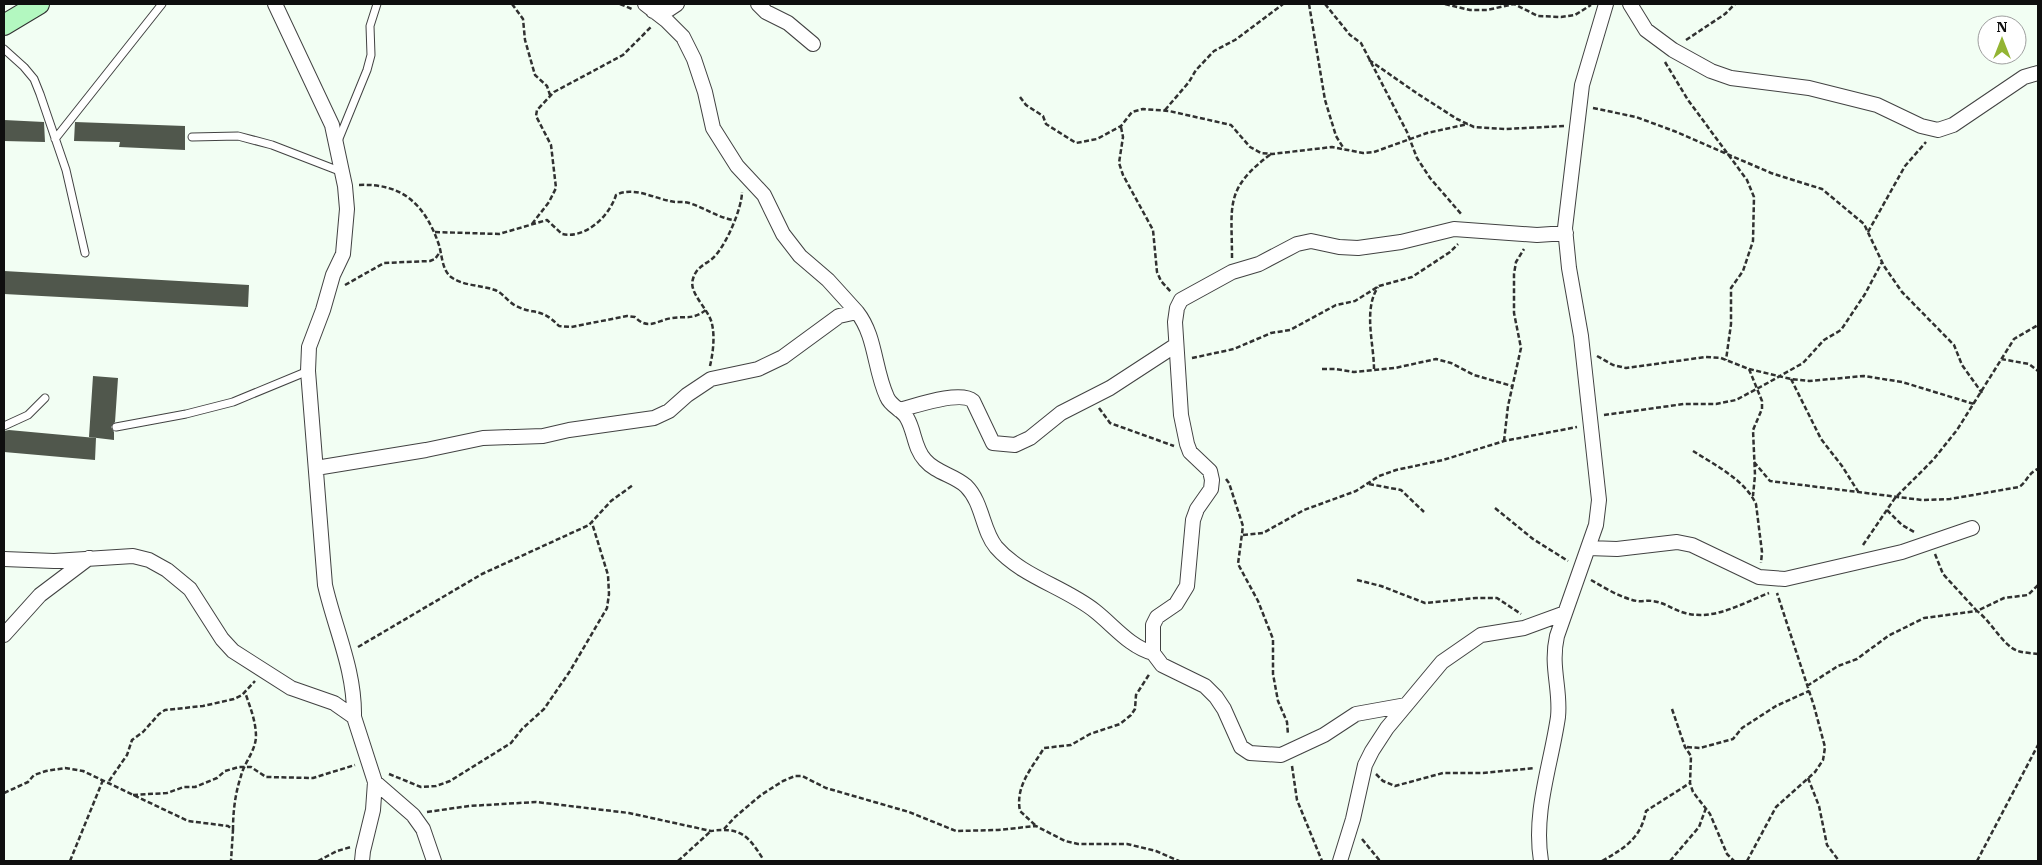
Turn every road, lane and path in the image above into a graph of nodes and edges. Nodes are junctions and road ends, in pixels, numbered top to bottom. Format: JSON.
{"nodes":[{"id":1,"x":39,"y":4,"type":"edge"},
{"id":2,"x":162,"y":4,"type":"edge"},
{"id":3,"x":275,"y":4,"type":"edge"},
{"id":4,"x":377,"y":4,"type":"edge"},
{"id":5,"x":512,"y":4,"type":"edge"},
{"id":6,"x":677,"y":4,"type":"edge"},
{"id":7,"x":758,"y":4,"type":"edge"},
{"id":8,"x":1283,"y":4,"type":"edge"},
{"id":9,"x":1309,"y":4,"type":"edge"},
{"id":10,"x":1325,"y":4,"type":"edge"},
{"id":11,"x":1445,"y":4,"type":"edge"},
{"id":12,"x":1593,"y":4,"type":"edge"},
{"id":13,"x":1606,"y":4,"type":"edge"},
{"id":14,"x":1630,"y":4,"type":"edge"},
{"id":15,"x":1735,"y":4,"type":"edge"},
{"id":16,"x":653,"y":10,"type":"edge"},
{"id":17,"x":4,"y":26,"type":"edge"},
{"id":18,"x":813,"y":44,"type":"dead end"},
{"id":19,"x":4,"y":49,"type":"edge"},
{"id":20,"x":1673,"y":50,"type":"junction"},
{"id":21,"x":1368,"y":60,"type":"junction"},
{"id":22,"x":1665,"y":61,"type":"dead end"},
{"id":23,"x":2038,"y":73,"type":"edge"},
{"id":24,"x":550,"y":95,"type":"junction"},
{"id":25,"x":1020,"y":97,"type":"dead end"},
{"id":26,"x":1579,"y":105,"type":"junction"},
{"id":27,"x":1164,"y":111,"type":"junction"},
{"id":28,"x":1468,"y":124,"type":"junction"},
{"id":29,"x":1576,"y":125,"type":"junction"},
{"id":30,"x":1121,"y":126,"type":"junction"},
{"id":31,"x":1938,"y":130,"type":"junction"},
{"id":32,"x":192,"y":137,"type":"dead end"},
{"id":33,"x":55,"y":139,"type":"junction"},
{"id":34,"x":1410,"y":139,"type":"junction"},
{"id":35,"x":337,"y":144,"type":"junction"},
{"id":36,"x":1344,"y":149,"type":"junction"},
{"id":37,"x":1729,"y":153,"type":"junction"},
{"id":38,"x":1272,"y":154,"type":"junction"},
{"id":39,"x":743,"y":174,"type":"junction"},
{"id":40,"x":343,"y":179,"type":"junction"},
{"id":41,"x":733,"y":220,"type":"junction"},
{"id":42,"x":531,"y":226,"type":"junction"},
{"id":43,"x":1472,"y":229,"type":"junction"},
{"id":44,"x":434,"y":232,"type":"junction"},
{"id":45,"x":1868,"y":232,"type":"junction"},
{"id":46,"x":1566,"y":234,"type":"junction"},
{"id":47,"x":1537,"y":235,"type":"junction"},
{"id":48,"x":440,"y":252,"type":"junction"},
{"id":49,"x":85,"y":253,"type":"dead end"},
{"id":50,"x":1882,"y":262,"type":"junction"},
{"id":51,"x":1232,"y":272,"type":"junction"},
{"id":52,"x":1379,"y":286,"type":"junction"},
{"id":53,"x":341,"y":291,"type":"dead end"},
{"id":54,"x":1180,"y":303,"type":"junction"},
{"id":55,"x":707,"y":309,"type":"junction"},
{"id":56,"x":857,"y":312,"type":"junction"},
{"id":57,"x":2038,"y":325,"type":"edge"},
{"id":58,"x":1582,"y":345,"type":"junction"},
{"id":59,"x":1177,"y":349,"type":"junction"},
{"id":60,"x":2001,"y":359,"type":"junction"},
{"id":61,"x":1726,"y":360,"type":"junction"},
{"id":62,"x":1322,"y":369,"type":"dead end"},
{"id":63,"x":1374,"y":369,"type":"junction"},
{"id":64,"x":1749,"y":369,"type":"junction"},
{"id":65,"x":308,"y":371,"type":"junction"},
{"id":66,"x":2038,"y":371,"type":"edge"},
{"id":67,"x":1779,"y":377,"type":"junction"},
{"id":68,"x":1791,"y":379,"type":"junction"},
{"id":69,"x":707,"y":382,"type":"junction"},
{"id":70,"x":1512,"y":386,"type":"junction"},
{"id":71,"x":1758,"y":389,"type":"junction"},
{"id":72,"x":1982,"y":393,"type":"junction"},
{"id":73,"x":46,"y":398,"type":"dead end"},
{"id":74,"x":1093,"y":398,"type":"junction"},
{"id":75,"x":1974,"y":404,"type":"junction"},
{"id":76,"x":899,"y":410,"type":"junction"},
{"id":77,"x":1590,"y":420,"type":"junction"},
{"id":78,"x":4,"y":426,"type":"edge"},
{"id":79,"x":116,"y":427,"type":"dead end"},
{"id":80,"x":1504,"y":441,"type":"junction"},
{"id":81,"x":1693,"y":451,"type":"dead end"},
{"id":82,"x":1190,"y":452,"type":"junction"},
{"id":83,"x":1754,"y":462,"type":"junction"},
{"id":84,"x":1205,"y":464,"type":"junction"},
{"id":85,"x":316,"y":468,"type":"junction"},
{"id":86,"x":2038,"y":469,"type":"edge"},
{"id":87,"x":1367,"y":484,"type":"junction"},
{"id":88,"x":633,"y":485,"type":"dead end"},
{"id":89,"x":1859,"y":493,"type":"junction"},
{"id":90,"x":1753,"y":498,"type":"junction"},
{"id":91,"x":1895,"y":498,"type":"junction"},
{"id":92,"x":1495,"y":508,"type":"dead end"},
{"id":93,"x":1887,"y":509,"type":"junction"},
{"id":94,"x":1424,"y":512,"type":"dead end"},
{"id":95,"x":592,"y":523,"type":"junction"},
{"id":96,"x":1972,"y":528,"type":"dead end"},
{"id":97,"x":1242,"y":535,"type":"junction"},
{"id":98,"x":1930,"y":540,"type":"junction"},
{"id":99,"x":1588,"y":548,"type":"junction"},
{"id":100,"x":90,"y":558,"type":"junction"},
{"id":101,"x":4,"y":559,"type":"edge"},
{"id":102,"x":1851,"y":563,"type":"junction"},
{"id":103,"x":1580,"y":570,"type":"junction"},
{"id":104,"x":1759,"y":577,"type":"junction"},
{"id":105,"x":1799,"y":577,"type":"junction"},
{"id":106,"x":1357,"y":580,"type":"dead end"},
{"id":107,"x":2038,"y":585,"type":"edge"},
{"id":108,"x":1776,"y":590,"type":"junction"},
{"id":109,"x":1977,"y":611,"type":"junction"},
{"id":110,"x":1565,"y":613,"type":"junction"},
{"id":111,"x":1541,"y":623,"type":"junction"},
{"id":112,"x":4,"y":635,"type":"edge"},
{"id":113,"x":1153,"y":653,"type":"junction"},
{"id":114,"x":346,"y":654,"type":"junction"},
{"id":115,"x":2038,"y":654,"type":"edge"},
{"id":116,"x":270,"y":676,"type":"junction"},
{"id":117,"x":1807,"y":686,"type":"junction"},
{"id":118,"x":245,"y":691,"type":"junction"},
{"id":119,"x":1809,"y":691,"type":"junction"},
{"id":120,"x":1406,"y":705,"type":"junction"},
{"id":121,"x":1672,"y":709,"type":"dead end"},
{"id":122,"x":354,"y":717,"type":"junction"},
{"id":123,"x":2038,"y":745,"type":"edge"},
{"id":124,"x":1686,"y":747,"type":"junction"},
{"id":125,"x":1291,"y":751,"type":"junction"},
{"id":126,"x":369,"y":760,"type":"junction"},
{"id":127,"x":1365,"y":765,"type":"junction"},
{"id":128,"x":246,"y":766,"type":"junction"},
{"id":129,"x":1548,"y":766,"type":"junction"},
{"id":130,"x":1808,"y":778,"type":"junction"},
{"id":131,"x":103,"y":780,"type":"junction"},
{"id":132,"x":109,"y":781,"type":"junction"},
{"id":133,"x":375,"y":782,"type":"junction"},
{"id":134,"x":1690,"y":783,"type":"junction"},
{"id":135,"x":4,"y":794,"type":"edge"},
{"id":136,"x":131,"y":795,"type":"junction"},
{"id":137,"x":1706,"y":808,"type":"junction"},
{"id":138,"x":413,"y":815,"type":"junction"},
{"id":139,"x":1036,"y":826,"type":"junction"},
{"id":140,"x":1350,"y":828,"type":"junction"},
{"id":141,"x":724,"y":829,"type":"junction"},
{"id":142,"x":233,"y":830,"type":"junction"},
{"id":143,"x":711,"y":831,"type":"junction"},
{"id":144,"x":364,"y":844,"type":"junction"},
{"id":145,"x":763,"y":859,"type":"dead end"},
{"id":146,"x":70,"y":861,"type":"edge"},
{"id":147,"x":231,"y":861,"type":"edge"},
{"id":148,"x":318,"y":861,"type":"edge"},
{"id":149,"x":362,"y":861,"type":"edge"},
{"id":150,"x":434,"y":861,"type":"edge"},
{"id":151,"x":678,"y":861,"type":"edge"},
{"id":152,"x":1179,"y":861,"type":"edge"},
{"id":153,"x":1322,"y":861,"type":"edge"},
{"id":154,"x":1340,"y":861,"type":"edge"},
{"id":155,"x":1380,"y":861,"type":"edge"},
{"id":156,"x":1541,"y":861,"type":"edge"},
{"id":157,"x":1602,"y":861,"type":"edge"},
{"id":158,"x":1670,"y":861,"type":"edge"},
{"id":159,"x":1734,"y":861,"type":"edge"},
{"id":160,"x":1747,"y":861,"type":"edge"},
{"id":161,"x":1839,"y":861,"type":"edge"},
{"id":162,"x":1978,"y":861,"type":"edge"}],
"edges":[{"from":1,"to":17,"type":"street"},
{"from":2,"to":33,"type":"lane"},
{"from":3,"to":35,"type":"street"},
{"from":4,"to":35,"type":"lane"},
{"from":5,"to":24,"type":"path"},
{"from":6,"to":16,"type":"street"},
{"from":7,"to":18,"type":"street"},
{"from":8,"to":27,"type":"path"},
{"from":9,"to":36,"type":"path"},
{"from":10,"to":21,"type":"path"},
{"from":11,"to":12,"type":"path"},
{"from":13,"to":26,"type":"street"},
{"from":14,"to":20,"type":"street"},
{"from":15,"to":20,"type":"path"},
{"from":16,"to":24,"type":"path"},
{"from":16,"to":39,"type":"street"},
{"from":19,"to":33,"type":"lane"},
{"from":20,"to":31,"type":"street"},
{"from":21,"to":28,"type":"path"},
{"from":21,"to":34,"type":"path"},
{"from":22,"to":37,"type":"path"},
{"from":23,"to":31,"type":"street"},
{"from":24,"to":42,"type":"path"},
{"from":25,"to":30,"type":"path"},
{"from":26,"to":29,"type":"street"},
{"from":26,"to":37,"type":"path"},
{"from":27,"to":30,"type":"path"},
{"from":27,"to":38,"type":"path"},
{"from":28,"to":29,"type":"path"},
{"from":28,"to":34,"type":"path"},
{"from":29,"to":46,"type":"street"},
{"from":30,"to":54,"type":"path"},
{"from":31,"to":45,"type":"path"},
{"from":32,"to":40,"type":"lane"},
{"from":33,"to":49,"type":"lane"},
{"from":34,"to":36,"type":"path"},
{"from":34,"to":43,"type":"path"},
{"from":35,"to":40,"type":"street"},
{"from":36,"to":38,"type":"path"},
{"from":37,"to":45,"type":"path"},
{"from":37,"to":61,"type":"path"},
{"from":38,"to":51,"type":"path"},
{"from":39,"to":41,"type":"path"},
{"from":39,"to":56,"type":"street"},
{"from":40,"to":44,"type":"path"},
{"from":40,"to":65,"type":"street"},
{"from":41,"to":42,"type":"path"},
{"from":41,"to":55,"type":"path"},
{"from":42,"to":44,"type":"path"},
{"from":43,"to":47,"type":"street"},
{"from":43,"to":51,"type":"street"},
{"from":43,"to":52,"type":"path"},
{"from":44,"to":48,"type":"path"},
{"from":45,"to":50,"type":"path"},
{"from":46,"to":47,"type":"street"},
{"from":46,"to":58,"type":"street"},
{"from":47,"to":70,"type":"path"},
{"from":48,"to":53,"type":"path"},
{"from":48,"to":55,"type":"path"},
{"from":50,"to":67,"type":"path"},
{"from":50,"to":72,"type":"path"},
{"from":51,"to":54,"type":"street"},
{"from":52,"to":59,"type":"path"},
{"from":52,"to":63,"type":"path"},
{"from":54,"to":59,"type":"street"},
{"from":55,"to":69,"type":"path"},
{"from":56,"to":69,"type":"street"},
{"from":56,"to":76,"type":"street"},
{"from":57,"to":60,"type":"path"},
{"from":58,"to":61,"type":"path"},
{"from":58,"to":77,"type":"street"},
{"from":59,"to":74,"type":"street"},
{"from":59,"to":82,"type":"street"},
{"from":60,"to":66,"type":"path"},
{"from":60,"to":72,"type":"path"},
{"from":61,"to":64,"type":"path"},
{"from":62,"to":63,"type":"path"},
{"from":63,"to":70,"type":"path"},
{"from":64,"to":67,"type":"path"},
{"from":64,"to":71,"type":"path"},
{"from":65,"to":79,"type":"lane"},
{"from":65,"to":85,"type":"street"},
{"from":67,"to":68,"type":"path"},
{"from":67,"to":71,"type":"path"},
{"from":68,"to":75,"type":"path"},
{"from":68,"to":89,"type":"path"},
{"from":69,"to":85,"type":"street"},
{"from":70,"to":80,"type":"path"},
{"from":71,"to":77,"type":"path"},
{"from":71,"to":83,"type":"path"},
{"from":72,"to":75,"type":"path"},
{"from":73,"to":78,"type":"lane"},
{"from":74,"to":76,"type":"street"},
{"from":74,"to":82,"type":"path"},
{"from":75,"to":91,"type":"path"},
{"from":76,"to":113,"type":"street"},
{"from":77,"to":80,"type":"path"},
{"from":77,"to":99,"type":"street"},
{"from":80,"to":87,"type":"path"},
{"from":81,"to":90,"type":"path"},
{"from":82,"to":84,"type":"street"},
{"from":83,"to":89,"type":"path"},
{"from":83,"to":90,"type":"path"},
{"from":84,"to":97,"type":"path"},
{"from":84,"to":113,"type":"street"},
{"from":85,"to":114,"type":"street"},
{"from":86,"to":91,"type":"path"},
{"from":87,"to":94,"type":"path"},
{"from":87,"to":97,"type":"path"},
{"from":88,"to":95,"type":"path"},
{"from":89,"to":91,"type":"path"},
{"from":90,"to":104,"type":"path"},
{"from":91,"to":93,"type":"path"},
{"from":92,"to":103,"type":"path"},
{"from":93,"to":98,"type":"path"},
{"from":93,"to":102,"type":"path"},
{"from":95,"to":114,"type":"path"},
{"from":95,"to":126,"type":"path"},
{"from":96,"to":98,"type":"street"},
{"from":97,"to":125,"type":"path"},
{"from":98,"to":102,"type":"street"},
{"from":98,"to":109,"type":"path"},
{"from":99,"to":103,"type":"street"},
{"from":99,"to":104,"type":"street"},
{"from":100,"to":101,"type":"street"},
{"from":100,"to":112,"type":"street"},
{"from":100,"to":116,"type":"street"},
{"from":102,"to":105,"type":"street"},
{"from":103,"to":108,"type":"path"},
{"from":103,"to":110,"type":"street"},
{"from":104,"to":105,"type":"street"},
{"from":105,"to":108,"type":"path"},
{"from":106,"to":111,"type":"path"},
{"from":107,"to":109,"type":"path"},
{"from":108,"to":117,"type":"path"},
{"from":109,"to":115,"type":"path"},
{"from":109,"to":117,"type":"path"},
{"from":110,"to":111,"type":"street"},
{"from":110,"to":129,"type":"street"},
{"from":111,"to":120,"type":"street"},
{"from":113,"to":125,"type":"street"},
{"from":113,"to":139,"type":"path"},
{"from":114,"to":122,"type":"street"},
{"from":116,"to":118,"type":"path"},
{"from":116,"to":122,"type":"street"},
{"from":117,"to":119,"type":"path"},
{"from":118,"to":128,"type":"path"},
{"from":118,"to":132,"type":"path"},
{"from":119,"to":124,"type":"path"},
{"from":119,"to":130,"type":"path"},
{"from":120,"to":125,"type":"street"},
{"from":120,"to":127,"type":"street"},
{"from":121,"to":124,"type":"path"},
{"from":122,"to":126,"type":"street"},
{"from":123,"to":162,"type":"path"},
{"from":124,"to":134,"type":"path"},
{"from":125,"to":153,"type":"path"},
{"from":126,"to":128,"type":"path"},
{"from":126,"to":133,"type":"street"},
{"from":127,"to":129,"type":"path"},
{"from":127,"to":140,"type":"street"},
{"from":128,"to":136,"type":"path"},
{"from":128,"to":142,"type":"path"},
{"from":129,"to":156,"type":"street"},
{"from":130,"to":160,"type":"path"},
{"from":130,"to":161,"type":"path"},
{"from":131,"to":132,"type":"path"},
{"from":131,"to":135,"type":"path"},
{"from":131,"to":146,"type":"path"},
{"from":132,"to":136,"type":"path"},
{"from":133,"to":138,"type":"street"},
{"from":133,"to":144,"type":"street"},
{"from":134,"to":137,"type":"path"},
{"from":134,"to":157,"type":"path"},
{"from":136,"to":142,"type":"path"},
{"from":137,"to":158,"type":"path"},
{"from":137,"to":159,"type":"path"},
{"from":138,"to":143,"type":"path"},
{"from":138,"to":150,"type":"street"},
{"from":139,"to":141,"type":"path"},
{"from":139,"to":152,"type":"path"},
{"from":140,"to":154,"type":"street"},
{"from":140,"to":155,"type":"path"},
{"from":141,"to":143,"type":"path"},
{"from":141,"to":145,"type":"path"},
{"from":142,"to":147,"type":"path"},
{"from":143,"to":151,"type":"path"},
{"from":144,"to":148,"type":"path"},
{"from":144,"to":149,"type":"street"}]}
